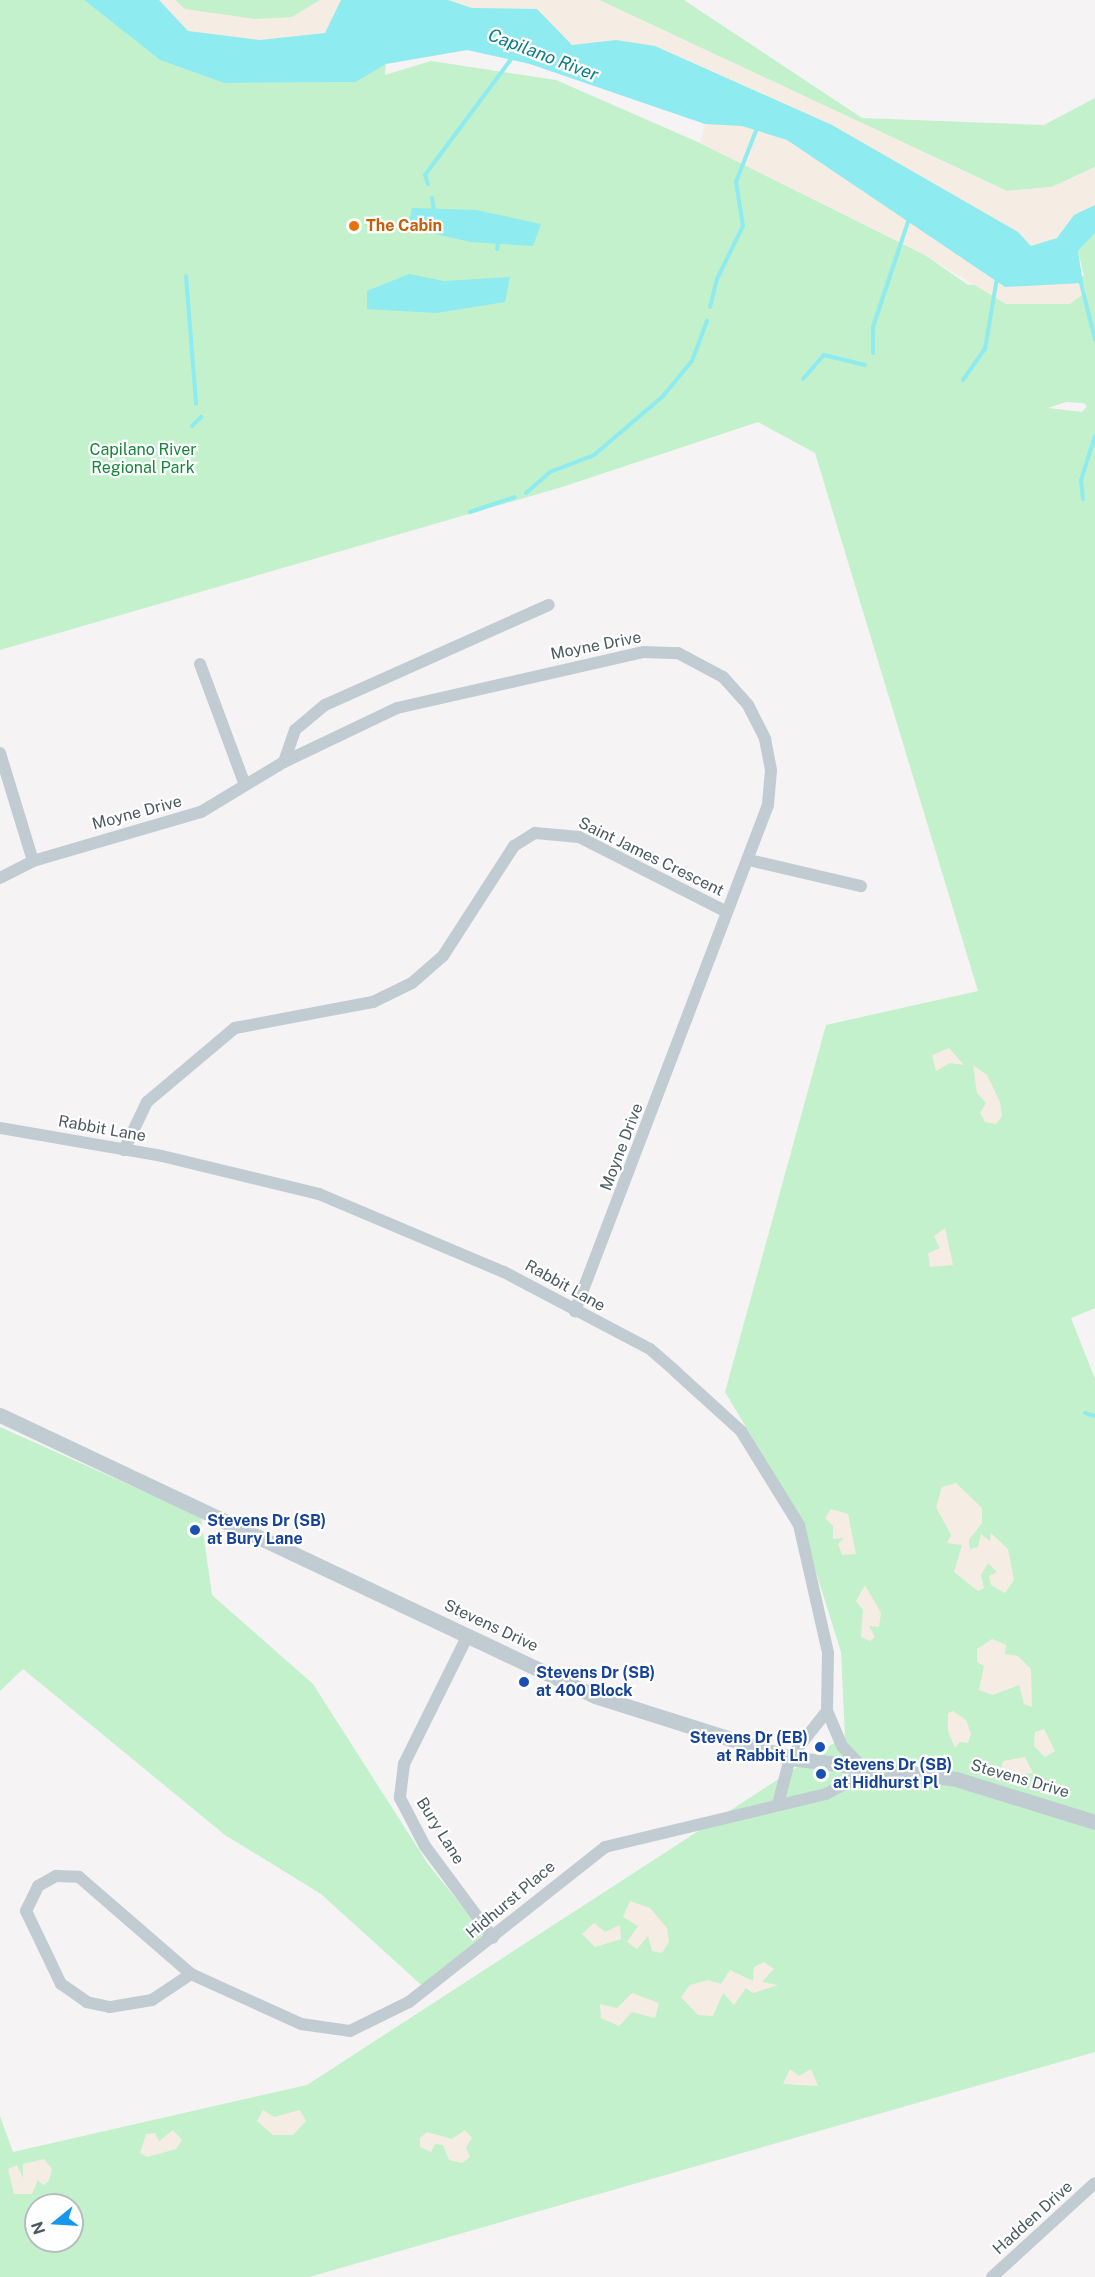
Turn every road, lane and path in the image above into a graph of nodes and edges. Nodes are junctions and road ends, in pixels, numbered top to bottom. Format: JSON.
{"nodes":[{"id":1,"x":549,"y":605,"type":"dead end"},
{"id":2,"x":200,"y":664,"type":"dead end"},
{"id":3,"x":0,"y":753,"type":"edge"},
{"id":4,"x":284,"y":762,"type":"junction"},
{"id":5,"x":245,"y":785,"type":"junction"},
{"id":6,"x":749,"y":860,"type":"junction"},
{"id":7,"x":33,"y":861,"type":"junction"},
{"id":8,"x":0,"y":878,"type":"edge"},
{"id":9,"x":861,"y":886,"type":"dead end"},
{"id":10,"x":725,"y":911,"type":"junction"},
{"id":11,"x":0,"y":1128,"type":"edge"},
{"id":12,"x":123,"y":1150,"type":"junction"},
{"id":13,"x":575,"y":1311,"type":"junction"},
{"id":14,"x":0,"y":1415,"type":"edge"},
{"id":15,"x":468,"y":1635,"type":"junction"},
{"id":16,"x":827,"y":1711,"type":"junction"},
{"id":17,"x":790,"y":1758,"type":"junction"},
{"id":18,"x":867,"y":1772,"type":"junction"},
{"id":19,"x":778,"y":1804,"type":"junction"},
{"id":20,"x":1095,"y":1822,"type":"edge"},
{"id":21,"x":493,"y":1938,"type":"junction"},
{"id":22,"x":191,"y":1974,"type":"junction"},
{"id":23,"x":1095,"y":2183,"type":"edge"},
{"id":24,"x":992,"y":2277,"type":"edge"}],
"edges":[{"from":1,"to":4,"type":"street"},
{"from":2,"to":5,"type":"street"},
{"from":3,"to":7,"type":"street"},
{"from":4,"to":5,"type":"street","name":"Moyne Drive"},
{"from":4,"to":6,"type":"street","name":"Moyne Drive"},
{"from":5,"to":7,"type":"street","name":"Moyne Drive"},
{"from":6,"to":9,"type":"street"},
{"from":6,"to":10,"type":"street","name":"Moyne Drive"},
{"from":7,"to":8,"type":"street","name":"Moyne Drive"},
{"from":10,"to":12,"type":"street","name":"Saint James Crescent"},
{"from":10,"to":13,"type":"street","name":"Moyne Drive"},
{"from":11,"to":12,"type":"street","name":"Rabbit Lane"},
{"from":12,"to":13,"type":"street","name":"Rabbit Lane"},
{"from":13,"to":16,"type":"street","name":"Rabbit Lane"},
{"from":14,"to":15,"type":"street","name":"Stevens Drive"},
{"from":15,"to":17,"type":"street","name":"Stevens Drive"},
{"from":15,"to":21,"type":"street","name":"Bury Lane"},
{"from":16,"to":17,"type":"street"},
{"from":16,"to":18,"type":"street"},
{"from":17,"to":18,"type":"street","name":"Stevens Drive"},
{"from":17,"to":19,"type":"street"},
{"from":18,"to":19,"type":"street","name":"Hidhurst Place"},
{"from":18,"to":20,"type":"street","name":"Stevens Drive"},
{"from":19,"to":21,"type":"street","name":"Hidhurst Place"},
{"from":21,"to":22,"type":"street","name":"Hidhurst Place"},
{"from":22,"to":22,"type":"street","name":"Hidhurst Place"},
{"from":23,"to":24,"type":"street","name":"Hadden Drive"}]}
